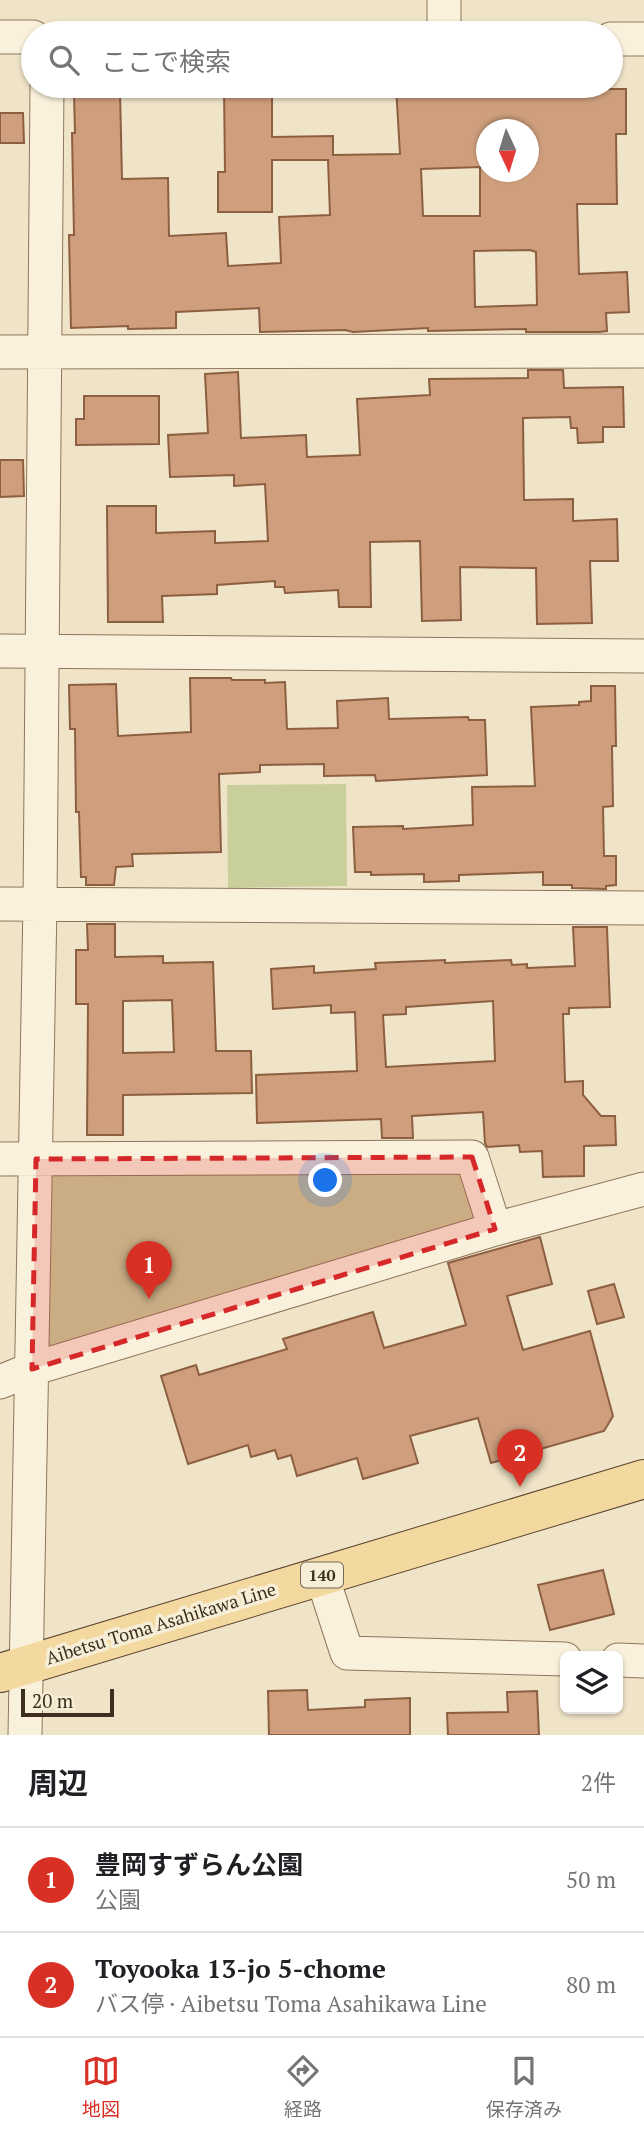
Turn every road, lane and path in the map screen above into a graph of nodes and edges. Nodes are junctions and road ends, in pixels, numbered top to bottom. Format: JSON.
{"nodes":[{"id":1,"x":444,"y":0,"type":"edge"},
{"id":2,"x":444,"y":21,"type":"edge"},
{"id":3,"x":0,"y":37,"type":"edge"},
{"id":4,"x":21,"y":37,"type":"edge"},
{"id":5,"x":623,"y":38,"type":"edge"},
{"id":6,"x":644,"y":38,"type":"edge"},
{"id":7,"x":47,"y":98,"type":"edge"},
{"id":8,"x":644,"y":351,"type":"edge"},
{"id":9,"x":0,"y":352,"type":"edge"},
{"id":10,"x":44,"y":352,"type":"junction"},
{"id":11,"x":0,"y":651,"type":"edge"},
{"id":12,"x":43,"y":651,"type":"junction"},
{"id":13,"x":644,"y":656,"type":"edge"},
{"id":14,"x":40,"y":903,"type":"junction"},
{"id":15,"x":0,"y":904,"type":"edge"},
{"id":16,"x":644,"y":908,"type":"edge"},
{"id":17,"x":0,"y":1159,"type":"edge"},
{"id":18,"x":36,"y":1159,"type":"junction"},
{"id":19,"x":644,"y":1189,"type":"edge"},
{"id":20,"x":495,"y":1230,"type":"junction"},
{"id":21,"x":32,"y":1369,"type":"junction"},
{"id":22,"x":0,"y":1382,"type":"edge"},
{"id":23,"x":644,"y":1479,"type":"edge"},
{"id":24,"x":322,"y":1576,"type":"junction"},
{"id":25,"x":560,"y":1659,"type":"edge"},
{"id":26,"x":623,"y":1660,"type":"edge"},
{"id":27,"x":644,"y":1661,"type":"edge"},
{"id":28,"x":12,"y":1670,"type":"edge"},
{"id":29,"x":24,"y":1735,"type":"edge"}],
"edges":[{"from":1,"to":2,"type":"street"},
{"from":3,"to":4,"type":"street"},
{"from":5,"to":6,"type":"street"},
{"from":7,"to":10,"type":"street"},
{"from":8,"to":10,"type":"street"},
{"from":9,"to":10,"type":"street"},
{"from":10,"to":12,"type":"street"},
{"from":11,"to":12,"type":"street"},
{"from":12,"to":13,"type":"street"},
{"from":12,"to":14,"type":"street"},
{"from":14,"to":15,"type":"street"},
{"from":14,"to":16,"type":"street"},
{"from":14,"to":18,"type":"street"},
{"from":17,"to":18,"type":"street"},
{"from":18,"to":20,"type":"street"},
{"from":18,"to":21,"type":"street"},
{"from":19,"to":20,"type":"street"},
{"from":20,"to":21,"type":"street"},
{"from":21,"to":22,"type":"street"},
{"from":21,"to":28,"type":"street"},
{"from":23,"to":24,"type":"main road","name":"Aibetsu Toma Asahikawa Line","number":"140"},
{"from":24,"to":25,"type":"street"},
{"from":24,"to":28,"type":"main road","name":"Aibetsu Toma Asahikawa Line","number":"140"},
{"from":26,"to":27,"type":"street"},
{"from":28,"to":29,"type":"street"}]}
